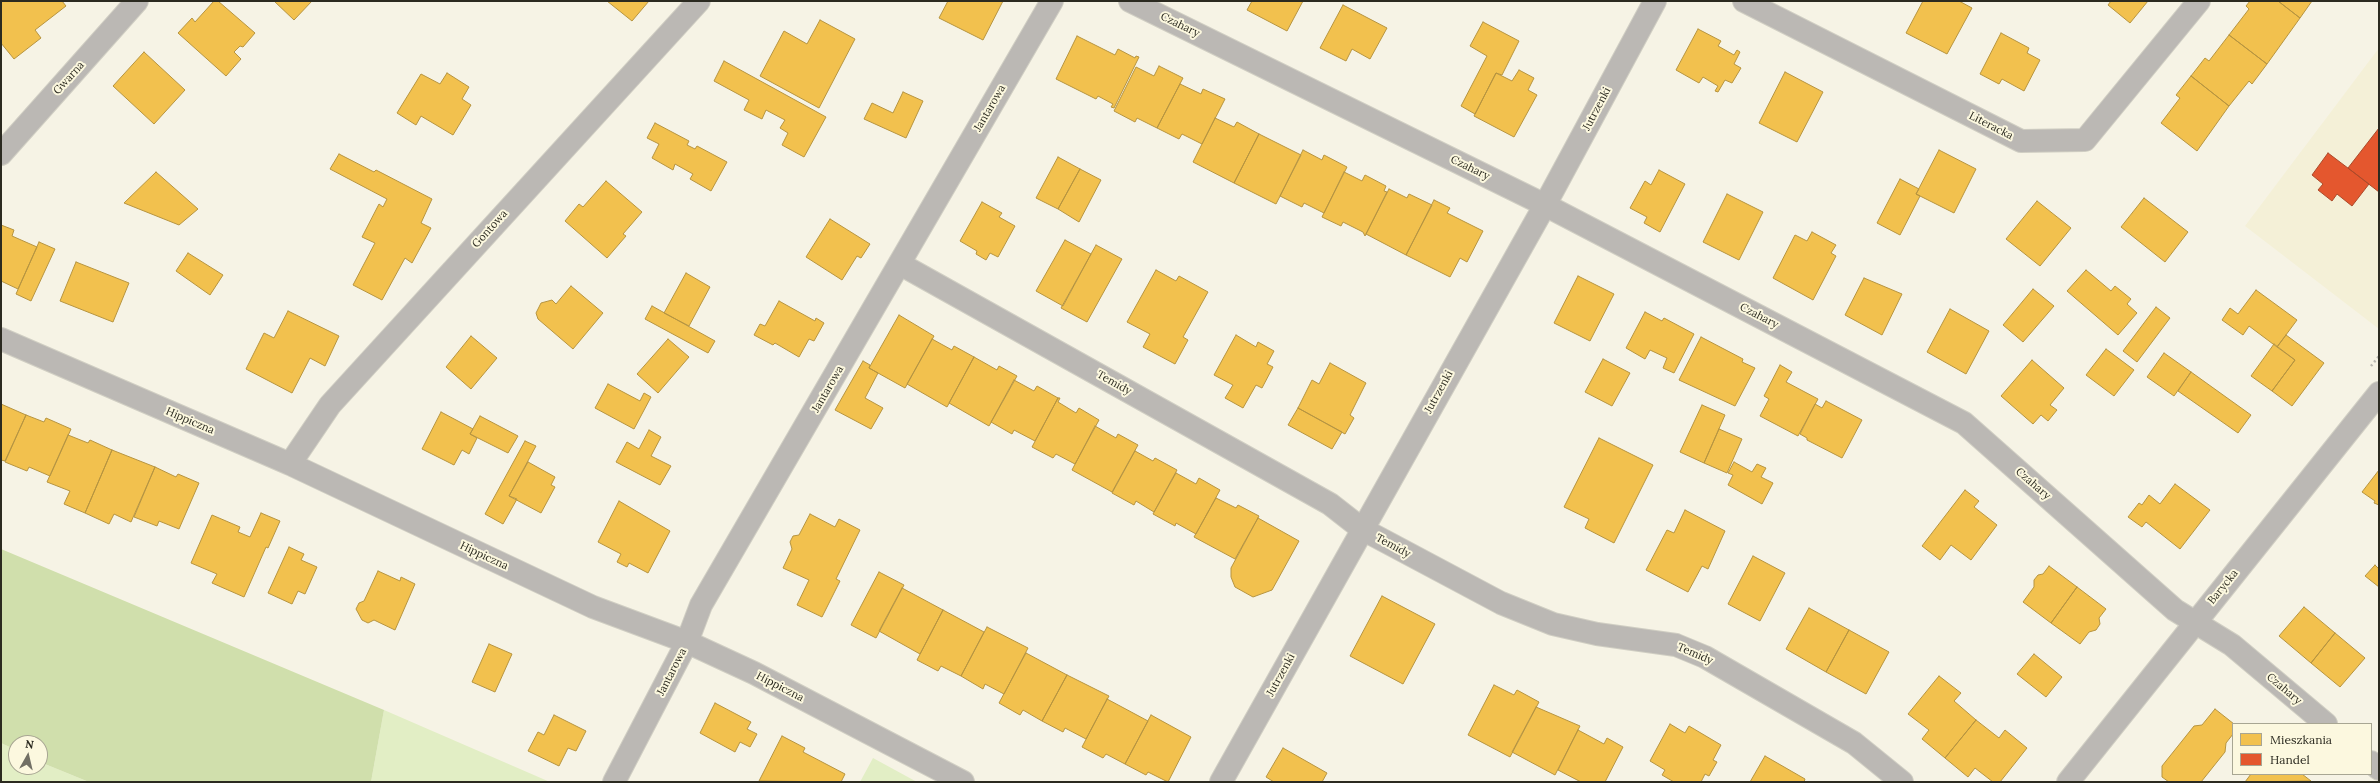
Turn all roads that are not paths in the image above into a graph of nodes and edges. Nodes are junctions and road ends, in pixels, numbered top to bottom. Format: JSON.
{"nodes":[{"id":1,"x":137,"y":1,"type":"edge"},
{"id":2,"x":699,"y":1,"type":"edge"},
{"id":3,"x":1052,"y":1,"type":"edge"},
{"id":4,"x":1130,"y":1,"type":"edge"},
{"id":5,"x":1655,"y":1,"type":"edge"},
{"id":6,"x":1744,"y":1,"type":"edge"},
{"id":7,"x":2198,"y":1,"type":"edge"},
{"id":8,"x":1,"y":154,"type":"edge"},
{"id":9,"x":1545,"y":205,"type":"junction"},
{"id":10,"x":900,"y":264,"type":"junction"},
{"id":11,"x":1,"y":339,"type":"edge"},
{"id":12,"x":2379,"y":394,"type":"edge"},
{"id":13,"x":290,"y":464,"type":"junction"},
{"id":14,"x":1362,"y":529,"type":"junction"},
{"id":15,"x":2195,"y":622,"type":"junction"},
{"id":16,"x":687,"y":642,"type":"junction"},
{"id":17,"x":2325,"y":723,"type":"edge"},
{"id":18,"x":614,"y":782,"type":"edge"},
{"id":19,"x":963,"y":782,"type":"edge"},
{"id":20,"x":1221,"y":782,"type":"edge"},
{"id":21,"x":1902,"y":782,"type":"edge"},
{"id":22,"x":2068,"y":782,"type":"edge"}],
"edges":[{"from":1,"to":8,"type":"street","name":"Gwarna"},
{"from":2,"to":13,"type":"street","name":"Gontowa"},
{"from":3,"to":10,"type":"street","name":"Jantarowa"},
{"from":4,"to":9,"type":"street","name":"Czahary"},
{"from":5,"to":9,"type":"street","name":"Jutrzenki"},
{"from":6,"to":7,"type":"street","name":"Literacka"},
{"from":9,"to":14,"type":"street","name":"Jutrzenki"},
{"from":9,"to":15,"type":"street","name":"Czahary"},
{"from":10,"to":14,"type":"street","name":"Temidy"},
{"from":10,"to":16,"type":"street","name":"Jantarowa"},
{"from":11,"to":13,"type":"street","name":"Hippiczna"},
{"from":12,"to":15,"type":"street","name":"Barycka"},
{"from":13,"to":16,"type":"street","name":"Hippiczna"},
{"from":14,"to":20,"type":"street","name":"Jutrzenki"},
{"from":14,"to":21,"type":"street","name":"Temidy"},
{"from":15,"to":17,"type":"street","name":"Czahary"},
{"from":15,"to":22,"type":"street","name":"Barycka"},
{"from":16,"to":18,"type":"street","name":"Jantarowa"},
{"from":16,"to":19,"type":"street","name":"Hippiczna"}]}
